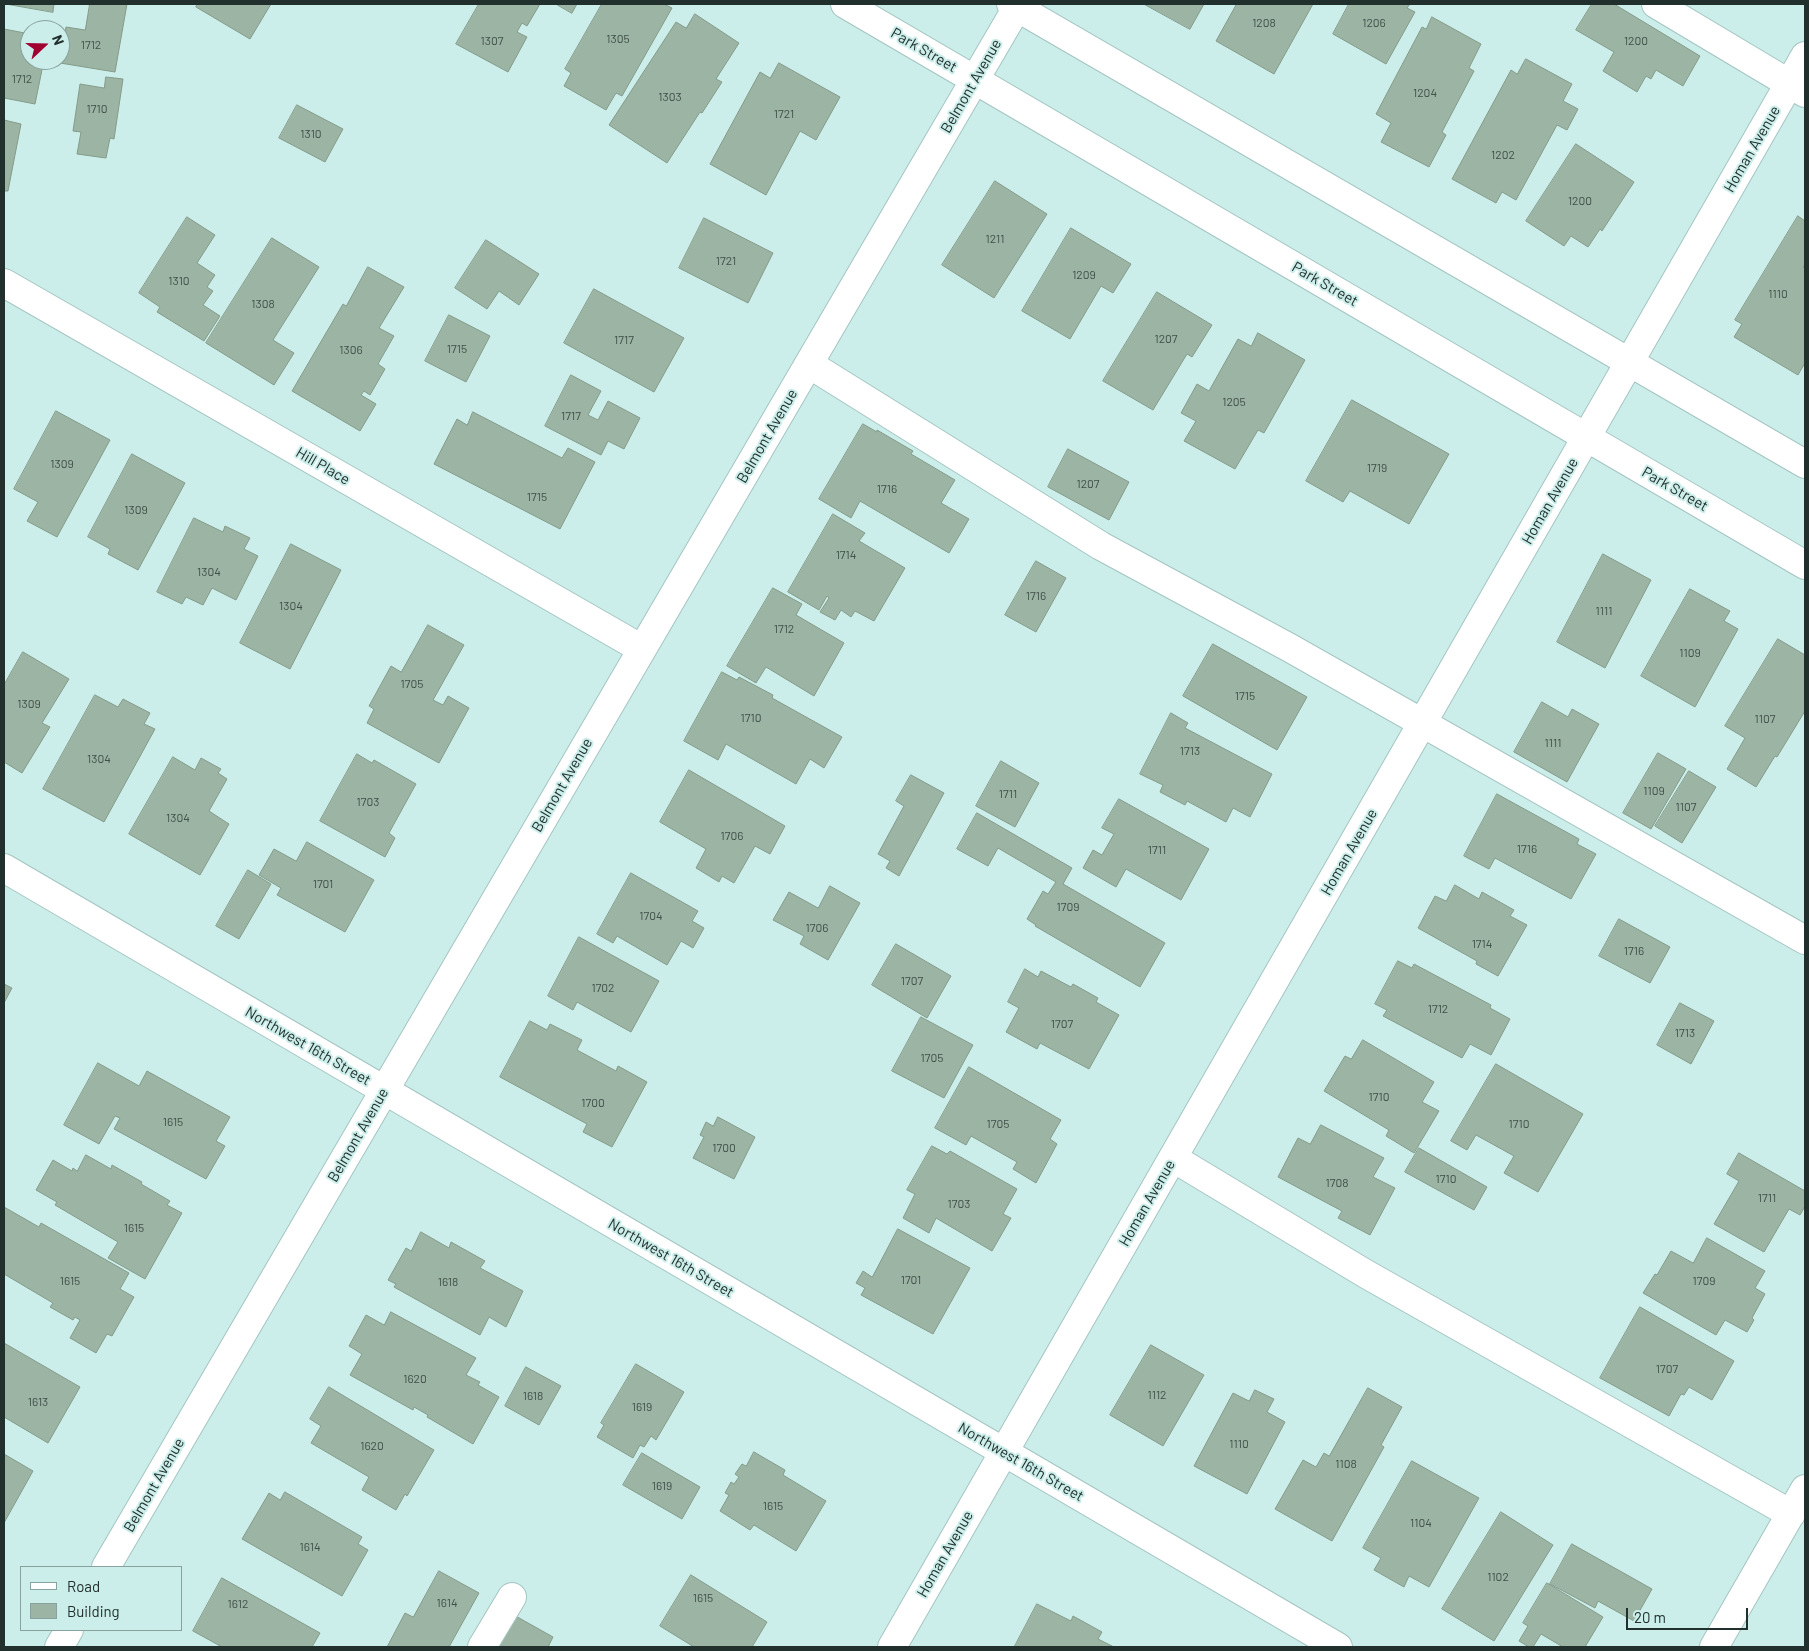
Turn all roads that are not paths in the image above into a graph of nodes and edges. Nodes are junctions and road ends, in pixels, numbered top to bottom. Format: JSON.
{"nodes":[{"id":1,"x":845,"y":4,"type":"edge"},
{"id":2,"x":1656,"y":4,"type":"edge"},
{"id":3,"x":1016,"y":5,"type":"edge"},
{"id":4,"x":1805,"y":56,"type":"edge"},
{"id":5,"x":975,"y":80,"type":"junction"},
{"id":6,"x":1797,"y":88,"type":"edge"},
{"id":7,"x":4,"y":283,"type":"edge"},
{"id":8,"x":1630,"y":362,"type":"junction"},
{"id":9,"x":809,"y":364,"type":"junction"},
{"id":10,"x":1586,"y":437,"type":"junction"},
{"id":11,"x":1805,"y":464,"type":"edge"},
{"id":12,"x":1805,"y":565,"type":"edge"},
{"id":13,"x":642,"y":649,"type":"junction"},
{"id":14,"x":1423,"y":723,"type":"junction"},
{"id":15,"x":4,"y":868,"type":"edge"},
{"id":16,"x":1805,"y":940,"type":"edge"},
{"id":17,"x":384,"y":1090,"type":"junction"},
{"id":18,"x":1173,"y":1158,"type":"junction"},
{"id":19,"x":1004,"y":1452,"type":"junction"},
{"id":20,"x":1805,"y":1489,"type":"edge"},
{"id":21,"x":1791,"y":1514,"type":"junction"},
{"id":22,"x":107,"y":1566,"type":"edge"},
{"id":23,"x":512,"y":1597,"type":"dead end"},
{"id":24,"x":68,"y":1631,"type":"edge"},
{"id":25,"x":59,"y":1647,"type":"edge"},
{"id":26,"x":482,"y":1647,"type":"edge"},
{"id":27,"x":892,"y":1647,"type":"edge"},
{"id":28,"x":1338,"y":1647,"type":"edge"},
{"id":29,"x":1714,"y":1647,"type":"edge"}],
"edges":[{"from":1,"to":5,"type":"street","name":"Park Street"},
{"from":2,"to":6,"type":"street"},
{"from":3,"to":5,"type":"street","name":"Belmont Avenue"},
{"from":3,"to":8,"type":"street"},
{"from":4,"to":6,"type":"street","name":"Homan Avenue"},
{"from":5,"to":9,"type":"street","name":"Belmont Avenue"},
{"from":5,"to":10,"type":"street","name":"Park Street"},
{"from":6,"to":8,"type":"street","name":"Homan Avenue"},
{"from":7,"to":13,"type":"street","name":"Hill Place"},
{"from":8,"to":10,"type":"street","name":"Homan Avenue"},
{"from":8,"to":11,"type":"street"},
{"from":9,"to":13,"type":"street","name":"Belmont Avenue"},
{"from":9,"to":14,"type":"street"},
{"from":10,"to":12,"type":"street","name":"Park Street"},
{"from":10,"to":14,"type":"street","name":"Homan Avenue"},
{"from":13,"to":17,"type":"street","name":"Belmont Avenue"},
{"from":14,"to":16,"type":"street"},
{"from":14,"to":18,"type":"street","name":"Homan Avenue"},
{"from":15,"to":17,"type":"street","name":"Northwest 16th Street"},
{"from":17,"to":19,"type":"street","name":"Northwest 16th Street"},
{"from":17,"to":22,"type":"street","name":"Belmont Avenue"},
{"from":18,"to":19,"type":"street","name":"Homan Avenue"},
{"from":18,"to":21,"type":"street"},
{"from":19,"to":27,"type":"street","name":"Homan Avenue"},
{"from":19,"to":28,"type":"street","name":"Northwest 16th Street"},
{"from":20,"to":21,"type":"street"},
{"from":21,"to":29,"type":"street"},
{"from":23,"to":26,"type":"street"},
{"from":24,"to":25,"type":"street"}]}
